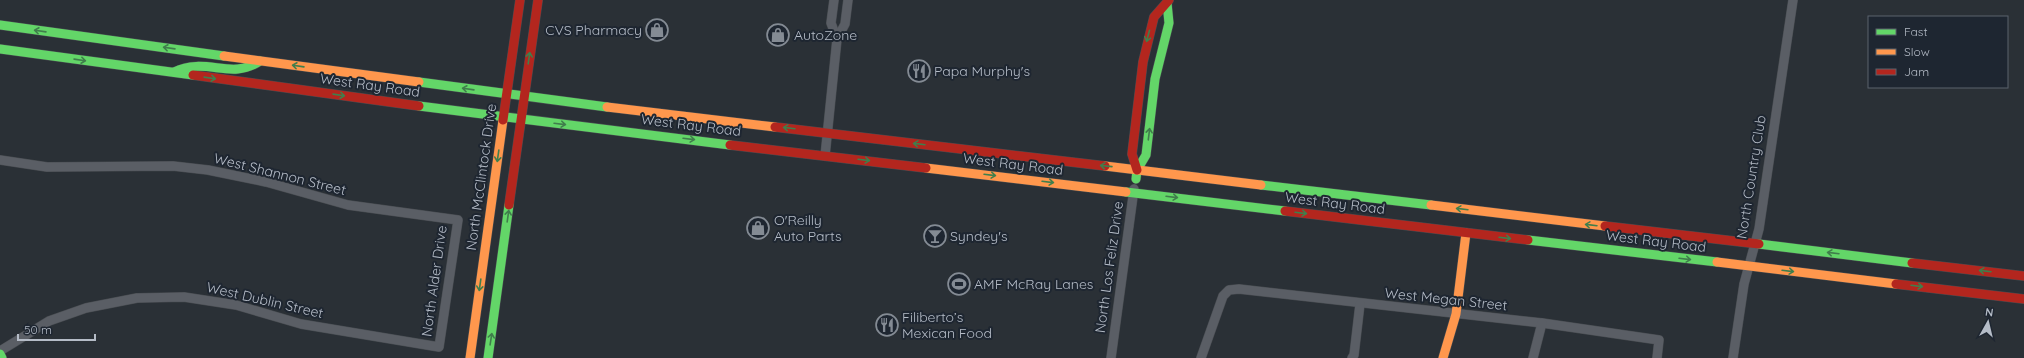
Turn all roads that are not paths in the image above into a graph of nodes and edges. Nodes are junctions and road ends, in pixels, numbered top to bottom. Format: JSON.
{"nodes":[{"id":1,"x":520,"y":0,"type":"edge"},
{"id":2,"x":538,"y":0,"type":"edge"},
{"id":3,"x":834,"y":0,"type":"edge"},
{"id":4,"x":848,"y":0,"type":"edge"},
{"id":5,"x":1793,"y":0,"type":"edge"},
{"id":6,"x":1168,"y":1,"type":"edge"},
{"id":7,"x":0,"y":25,"type":"edge"},
{"id":8,"x":837,"y":39,"type":"junction"},
{"id":9,"x":0,"y":48,"type":"edge"},
{"id":10,"x":260,"y":61,"type":"junction"},
{"id":11,"x":171,"y":73,"type":"junction"},
{"id":12,"x":507,"y":94,"type":"junction"},
{"id":13,"x":524,"y":97,"type":"junction"},
{"id":14,"x":504,"y":117,"type":"junction"},
{"id":15,"x":521,"y":120,"type":"junction"},
{"id":16,"x":827,"y":133,"type":"junction"},
{"id":17,"x":825,"y":156,"type":"junction"},
{"id":18,"x":0,"y":160,"type":"edge"},
{"id":19,"x":1137,"y":170,"type":"junction"},
{"id":20,"x":1136,"y":179,"type":"joint"},
{"id":21,"x":1133,"y":193,"type":"junction"},
{"id":22,"x":458,"y":220,"type":"joint"},
{"id":23,"x":1466,"y":233,"type":"junction"},
{"id":24,"x":1755,"y":244,"type":"junction"},
{"id":25,"x":1749,"y":266,"type":"junction"},
{"id":26,"x":2024,"y":276,"type":"edge"},
{"id":27,"x":2024,"y":299,"type":"edge"},
{"id":28,"x":1360,"y":304,"type":"junction"},
{"id":29,"x":1456,"y":314,"type":"junction"},
{"id":30,"x":1542,"y":323,"type":"junction"},
{"id":31,"x":439,"y":347,"type":"joint"},
{"id":32,"x":0,"y":351,"type":"edge"},
{"id":33,"x":0,"y":354,"type":"edge"},
{"id":34,"x":2,"y":358,"type":"edge"},
{"id":35,"x":470,"y":358,"type":"edge"},
{"id":36,"x":488,"y":358,"type":"edge"},
{"id":37,"x":1111,"y":358,"type":"edge"},
{"id":38,"x":1200,"y":358,"type":"edge"},
{"id":39,"x":1352,"y":358,"type":"edge"},
{"id":40,"x":1443,"y":358,"type":"edge"},
{"id":41,"x":1533,"y":358,"type":"edge"},
{"id":42,"x":1657,"y":358,"type":"edge"},
{"id":43,"x":1733,"y":358,"type":"edge"}],
"edges":[{"from":1,"to":12,"type":"main road","name":"North McClintock Drive"},
{"from":13,"to":2,"type":"main road","one_way":true},
{"from":3,"to":8,"type":"street"},
{"from":4,"to":8,"type":"street"},
{"from":5,"to":24,"type":"street","name":"North Country Club"},
{"from":19,"to":6,"type":"main road","one_way":true},
{"from":6,"to":19,"type":"main road","one_way":true},
{"from":10,"to":7,"type":"main road","name":"West Ray Road","one_way":true},
{"from":8,"to":16,"type":"street"},
{"from":9,"to":11,"type":"main road","name":"West Ray Road","one_way":true},
{"from":10,"to":11,"type":"main road"},
{"from":12,"to":10,"type":"main road","name":"West Ray Road","one_way":true},
{"from":11,"to":14,"type":"main road","name":"West Ray Road","one_way":true},
{"from":12,"to":13,"type":"main road","name":"West Ray Road"},
{"from":12,"to":14,"type":"main road","name":"North McClintock Drive"},
{"from":13,"to":15,"type":"main road"},
{"from":16,"to":13,"type":"main road","name":"West Ray Road","one_way":true},
{"from":14,"to":15,"type":"main road","name":"West Ray Road"},
{"from":14,"to":35,"type":"main road","name":"North McClintock Drive","one_way":true},
{"from":15,"to":17,"type":"main road","name":"West Ray Road","one_way":true},
{"from":36,"to":15,"type":"main road","one_way":true},
{"from":16,"to":17,"type":"street"},
{"from":19,"to":16,"type":"main road","name":"West Ray Road","one_way":true},
{"from":17,"to":21,"type":"main road","name":"West Ray Road","one_way":true},
{"from":18,"to":22,"type":"street","name":"West Shannon Street"},
{"from":19,"to":20,"type":"main road"},
{"from":24,"to":19,"type":"main road","name":"West Ray Road","one_way":true},
{"from":20,"to":21,"type":"street","name":"North Los Feliz Drive"},
{"from":21,"to":23,"type":"main road","name":"West Ray Road","one_way":true},
{"from":21,"to":37,"type":"street","name":"North Los Feliz Drive"},
{"from":22,"to":31,"type":"street","name":"North Alder Drive"},
{"from":23,"to":25,"type":"main road","name":"West Ray Road","one_way":true},
{"from":23,"to":29,"type":"main road"},
{"from":24,"to":25,"type":"street","name":"North Country Club"},
{"from":26,"to":24,"type":"main road","name":"West Ray Road","one_way":true},
{"from":25,"to":27,"type":"main road","name":"West Ray Road","one_way":true},
{"from":25,"to":43,"type":"street","name":"North Country Club"},
{"from":28,"to":29,"type":"street","name":"West Megan Street"},
{"from":28,"to":38,"type":"street","name":"West Megan Street"},
{"from":28,"to":39,"type":"street"},
{"from":29,"to":30,"type":"street","name":"West Megan Street"},
{"from":29,"to":40,"type":"main road"},
{"from":30,"to":41,"type":"street"},
{"from":30,"to":42,"type":"street","name":"West Megan Street"},
{"from":31,"to":32,"type":"street","name":"West Dublin Street"},
{"from":33,"to":34,"type":"main road"}]}
